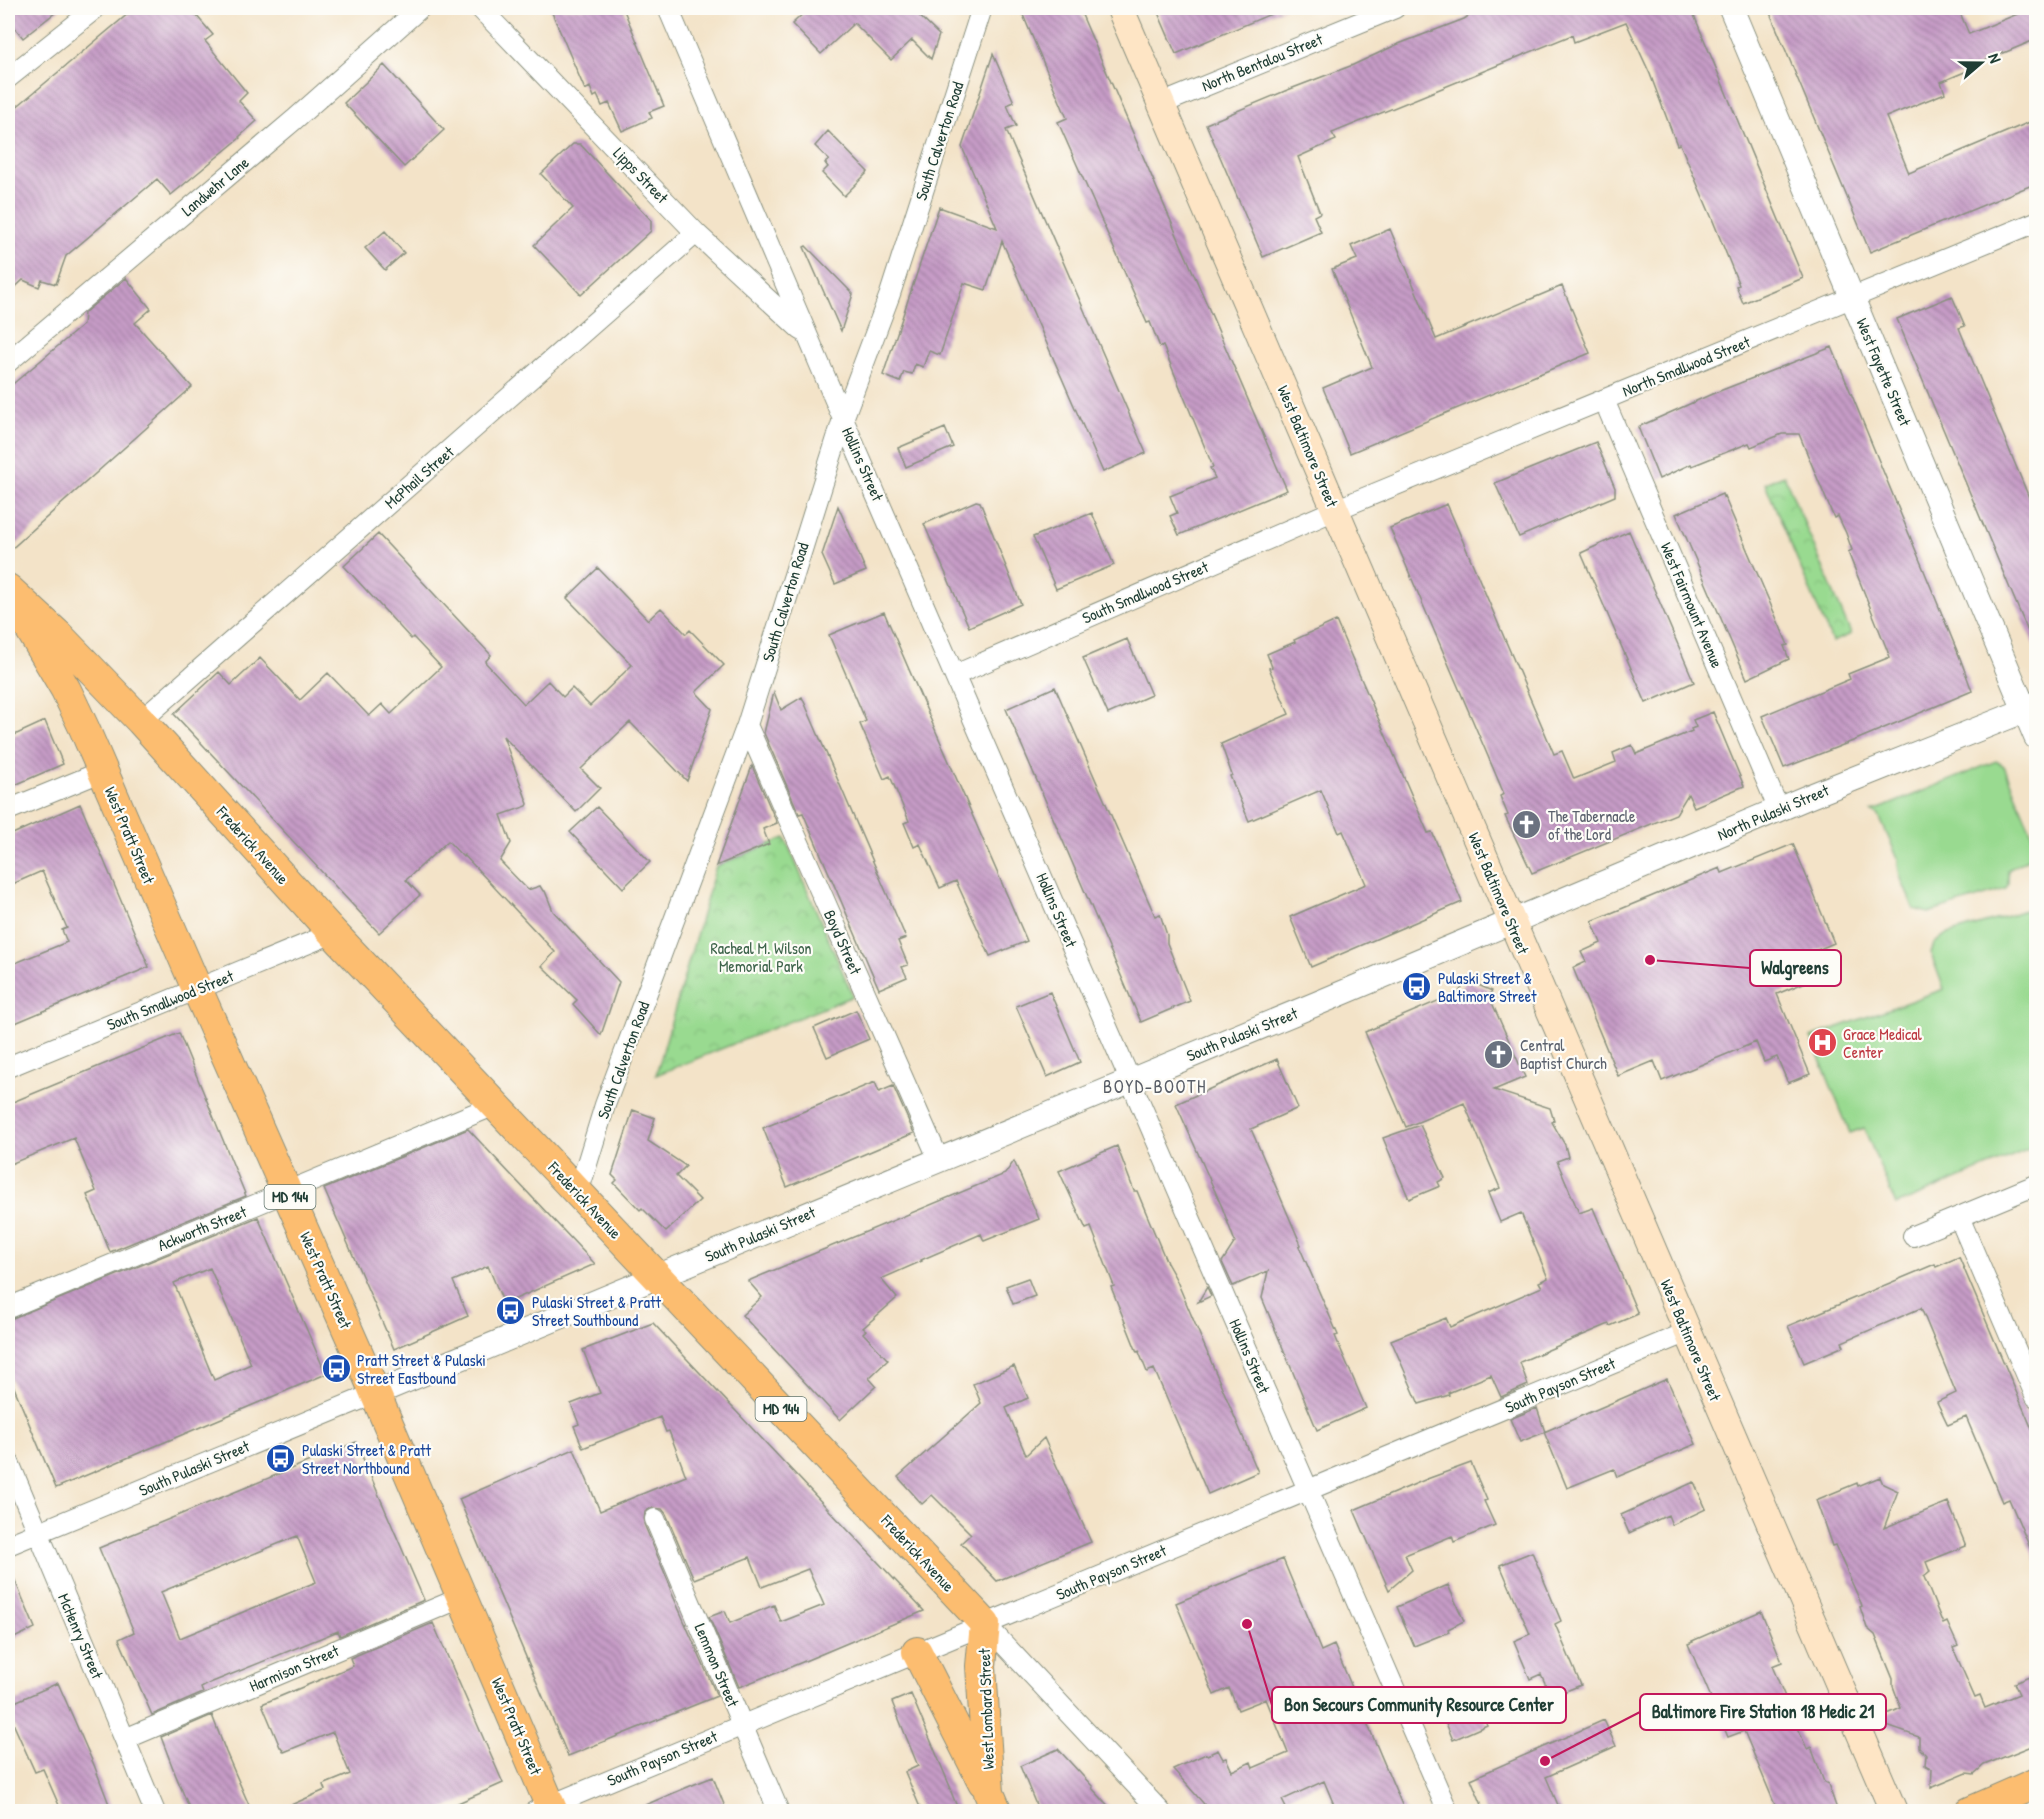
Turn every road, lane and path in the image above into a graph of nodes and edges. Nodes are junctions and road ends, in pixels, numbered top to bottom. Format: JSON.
{"nodes":[{"id":1,"x":96,"y":8,"type":"edge"},
{"id":2,"x":420,"y":8,"type":"edge"},
{"id":3,"x":480,"y":8,"type":"edge"},
{"id":4,"x":668,"y":8,"type":"edge"},
{"id":5,"x":982,"y":8,"type":"edge"},
{"id":6,"x":1120,"y":8,"type":"edge"},
{"id":7,"x":1395,"y":8,"type":"edge"},
{"id":8,"x":1731,"y":8,"type":"edge"},
{"id":9,"x":8,"y":78,"type":"edge"},
{"id":10,"x":1161,"y":104,"type":"junction"},
{"id":11,"x":2037,"y":222,"type":"edge"},
{"id":12,"x":696,"y":232,"type":"junction"},
{"id":13,"x":1852,"y":298,"type":"junction"},
{"id":14,"x":808,"y":336,"type":"junction"},
{"id":15,"x":8,"y":362,"type":"edge"},
{"id":16,"x":1604,"y":400,"type":"junction"},
{"id":17,"x":843,"y":419,"type":"junction"},
{"id":18,"x":1335,"y":510,"type":"junction"},
{"id":19,"x":8,"y":590,"type":"edge"},
{"id":20,"x":955,"y":675,"type":"junction"},
{"id":21,"x":2031,"y":708,"type":"edge"},
{"id":22,"x":141,"y":721,"type":"junction"},
{"id":23,"x":747,"y":725,"type":"junction"},
{"id":24,"x":2037,"y":737,"type":"edge"},
{"id":25,"x":103,"y":771,"type":"junction"},
{"id":26,"x":8,"y":810,"type":"edge"},
{"id":27,"x":1779,"y":810,"type":"junction"},
{"id":28,"x":1512,"y":922,"type":"junction"},
{"id":29,"x":333,"y":933,"type":"junction"},
{"id":30,"x":197,"y":989,"type":"junction"},
{"id":31,"x":8,"y":1067,"type":"edge"},
{"id":32,"x":1130,"y":1080,"type":"junction"},
{"id":33,"x":495,"y":1105,"type":"junction"},
{"id":34,"x":939,"y":1160,"type":"junction"},
{"id":35,"x":2037,"y":1185,"type":"edge"},
{"id":36,"x":288,"y":1192,"type":"junction"},
{"id":37,"x":578,"y":1193,"type":"junction"},
{"id":38,"x":1959,"y":1217,"type":"junction"},
{"id":39,"x":1913,"y":1236,"type":"dead end"},
{"id":40,"x":658,"y":1277,"type":"junction"},
{"id":41,"x":8,"y":1308,"type":"edge"},
{"id":42,"x":1688,"y":1332,"type":"junction"},
{"id":43,"x":376,"y":1393,"type":"junction"},
{"id":44,"x":2037,"y":1397,"type":"edge"},
{"id":45,"x":8,"y":1460,"type":"edge"},
{"id":46,"x":1308,"y":1490,"type":"junction"},
{"id":47,"x":655,"y":1519,"type":"dead end"},
{"id":48,"x":38,"y":1533,"type":"junction"},
{"id":49,"x":8,"y":1545,"type":"edge"},
{"id":50,"x":463,"y":1597,"type":"junction"},
{"id":51,"x":985,"y":1624,"type":"junction"},
{"id":52,"x":917,"y":1652,"type":"junction"},
{"id":53,"x":742,"y":1725,"type":"junction"},
{"id":54,"x":125,"y":1739,"type":"junction"},
{"id":55,"x":2037,"y":1783,"type":"edge"},
{"id":56,"x":993,"y":1802,"type":"edge"},
{"id":57,"x":546,"y":1809,"type":"edge"},
{"id":58,"x":155,"y":1812,"type":"edge"},
{"id":59,"x":779,"y":1812,"type":"edge"},
{"id":60,"x":1161,"y":1812,"type":"edge"},
{"id":61,"x":1448,"y":1812,"type":"edge"},
{"id":62,"x":1894,"y":1812,"type":"edge"},
{"id":63,"x":1970,"y":1812,"type":"edge"}],
"edges":[{"from":1,"to":9,"type":"street"},
{"from":2,"to":15,"type":"street","name":"Landwehr Lane"},
{"from":3,"to":12,"type":"street","name":"Lipps Street"},
{"from":4,"to":14,"type":"street","name":"Hollins Street"},
{"from":5,"to":17,"type":"street","name":"South Calverton Road"},
{"from":6,"to":10,"type":"main road","name":"West Baltimore Street"},
{"from":7,"to":10,"type":"street","name":"North Bentalou Street"},
{"from":8,"to":13,"type":"street","name":"West Fayette Street"},
{"from":10,"to":18,"type":"main road","name":"West Baltimore Street"},
{"from":11,"to":13,"type":"street","name":"North Smallwood Street"},
{"from":12,"to":14,"type":"street","name":"Lipps Street"},
{"from":12,"to":22,"type":"street","name":"McPhail Street"},
{"from":13,"to":16,"type":"street","name":"North Smallwood Street"},
{"from":13,"to":21,"type":"street","name":"West Fayette Street"},
{"from":14,"to":17,"type":"street","name":"Hollins Street"},
{"from":16,"to":18,"type":"street","name":"North Smallwood Street"},
{"from":16,"to":27,"type":"street","name":"West Fairmount Avenue"},
{"from":17,"to":20,"type":"street","name":"Hollins Street"},
{"from":17,"to":23,"type":"street","name":"South Calverton Road"},
{"from":18,"to":20,"type":"street","name":"South Smallwood Street"},
{"from":18,"to":28,"type":"main road","name":"West Baltimore Street"},
{"from":19,"to":22,"type":"main road","name":"Frederick Avenue","number":"MD 144"},
{"from":19,"to":25,"type":"main road","name":"West Pratt Street","number":"MD 144"},
{"from":20,"to":32,"type":"street","name":"Hollins Street"},
{"from":21,"to":24,"type":"street","name":"West Fayette Street"},
{"from":21,"to":27,"type":"street","name":"North Pulaski Street"},
{"from":22,"to":29,"type":"main road","name":"Frederick Avenue","number":"MD 144"},
{"from":23,"to":34,"type":"street","name":"Boyd Street"},
{"from":23,"to":37,"type":"street","name":"South Calverton Road"},
{"from":25,"to":26,"type":"street"},
{"from":25,"to":30,"type":"main road","name":"West Pratt Street","number":"MD 144"},
{"from":27,"to":28,"type":"street","name":"North Pulaski Street"},
{"from":28,"to":32,"type":"street","name":"South Pulaski Street"},
{"from":28,"to":42,"type":"main road","name":"West Baltimore Street"},
{"from":29,"to":30,"type":"street","name":"South Smallwood Street"},
{"from":29,"to":33,"type":"main road","name":"Frederick Avenue","number":"MD 144"},
{"from":30,"to":31,"type":"street","name":"South Smallwood Street"},
{"from":30,"to":36,"type":"main road","name":"West Pratt Street","number":"MD 144"},
{"from":32,"to":34,"type":"street","name":"South Pulaski Street"},
{"from":32,"to":46,"type":"street","name":"Hollins Street"},
{"from":33,"to":36,"type":"street","name":"Ackworth Street"},
{"from":33,"to":37,"type":"main road","name":"Frederick Avenue","number":"MD 144"},
{"from":34,"to":40,"type":"street","name":"South Pulaski Street"},
{"from":35,"to":38,"type":"street"},
{"from":36,"to":41,"type":"street","name":"Ackworth Street"},
{"from":36,"to":43,"type":"main road","name":"West Pratt Street","number":"MD 144"},
{"from":37,"to":40,"type":"main road","name":"Frederick Avenue","number":"MD 144"},
{"from":38,"to":39,"type":"street"},
{"from":38,"to":44,"type":"street"},
{"from":40,"to":43,"type":"street","name":"South Pulaski Street"},
{"from":40,"to":51,"type":"main road","name":"Frederick Avenue","number":"MD 144"},
{"from":42,"to":46,"type":"street","name":"South Payson Street"},
{"from":42,"to":62,"type":"main road","name":"West Baltimore Street"},
{"from":43,"to":48,"type":"street","name":"South Pulaski Street"},
{"from":43,"to":50,"type":"main road","name":"West Pratt Street","number":"MD 144"},
{"from":45,"to":48,"type":"street","name":"McHenry Street"},
{"from":46,"to":51,"type":"street","name":"South Payson Street"},
{"from":46,"to":61,"type":"street","name":"Hollins Street"},
{"from":47,"to":53,"type":"street","name":"Lemmon Street"},
{"from":48,"to":49,"type":"street","name":"South Pulaski Street"},
{"from":48,"to":54,"type":"street","name":"McHenry Street"},
{"from":50,"to":54,"type":"street","name":"Harmison Street"},
{"from":50,"to":57,"type":"main road","name":"West Pratt Street","number":"MD 144"},
{"from":51,"to":52,"type":"street","name":"South Payson Street"},
{"from":51,"to":56,"type":"main road","name":"West Lombard Street"},
{"from":51,"to":60,"type":"street","name":"Frederick Avenue"},
{"from":52,"to":53,"type":"street","name":"South Payson Street"},
{"from":52,"to":56,"type":"main road","name":"West Lombard Street"},
{"from":53,"to":57,"type":"street","name":"South Payson Street"},
{"from":53,"to":59,"type":"street","name":"Lemmon Street"},
{"from":54,"to":58,"type":"street","name":"McHenry Street"},
{"from":55,"to":63,"type":"main road"}]}
